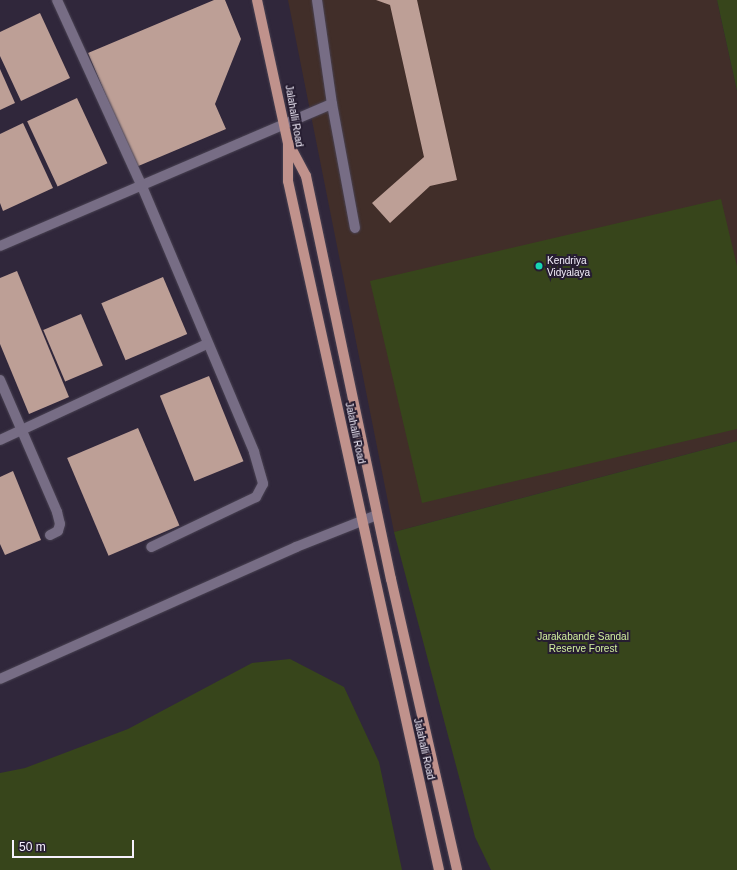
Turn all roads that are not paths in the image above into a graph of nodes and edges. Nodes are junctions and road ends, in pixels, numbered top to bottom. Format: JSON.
{"nodes":[{"id":1,"x":57,"y":0,"type":"edge"},
{"id":2,"x":257,"y":0,"type":"edge"},
{"id":3,"x":317,"y":0,"type":"edge"},
{"id":4,"x":332,"y":104,"type":"junction"},
{"id":5,"x":284,"y":123,"type":"junction"},
{"id":6,"x":288,"y":143,"type":"junction"},
{"id":7,"x":141,"y":184,"type":"junction"},
{"id":8,"x":355,"y":228,"type":"dead end"},
{"id":9,"x":0,"y":246,"type":"edge"},
{"id":10,"x":207,"y":344,"type":"junction"},
{"id":11,"x":0,"y":380,"type":"edge"},
{"id":12,"x":20,"y":430,"type":"junction"},
{"id":13,"x":0,"y":440,"type":"edge"},
{"id":14,"x":377,"y":514,"type":"junction"},
{"id":15,"x":361,"y":520,"type":"junction"},
{"id":16,"x":50,"y":535,"type":"dead end"},
{"id":17,"x":151,"y":547,"type":"dead end"},
{"id":18,"x":0,"y":678,"type":"edge"},
{"id":19,"x":439,"y":870,"type":"edge"},
{"id":20,"x":457,"y":870,"type":"edge"}],
"edges":[{"from":1,"to":7,"type":"street"},
{"from":2,"to":5,"type":"main road","name":"Jalahalli Road"},
{"from":3,"to":4,"type":"street"},
{"from":4,"to":5,"type":"street"},
{"from":4,"to":8,"type":"street"},
{"from":5,"to":6,"type":"main road","name":"Jalahalli Road"},
{"from":5,"to":7,"type":"street"},
{"from":6,"to":14,"type":"main road"},
{"from":6,"to":15,"type":"main road","name":"Jalahalli Road"},
{"from":7,"to":9,"type":"street"},
{"from":7,"to":10,"type":"street"},
{"from":10,"to":12,"type":"street"},
{"from":10,"to":17,"type":"street"},
{"from":11,"to":12,"type":"street"},
{"from":12,"to":13,"type":"street"},
{"from":12,"to":16,"type":"street"},
{"from":14,"to":15,"type":"street"},
{"from":14,"to":20,"type":"main road"},
{"from":15,"to":18,"type":"street"},
{"from":15,"to":19,"type":"main road","name":"Jalahalli Road"}]}
